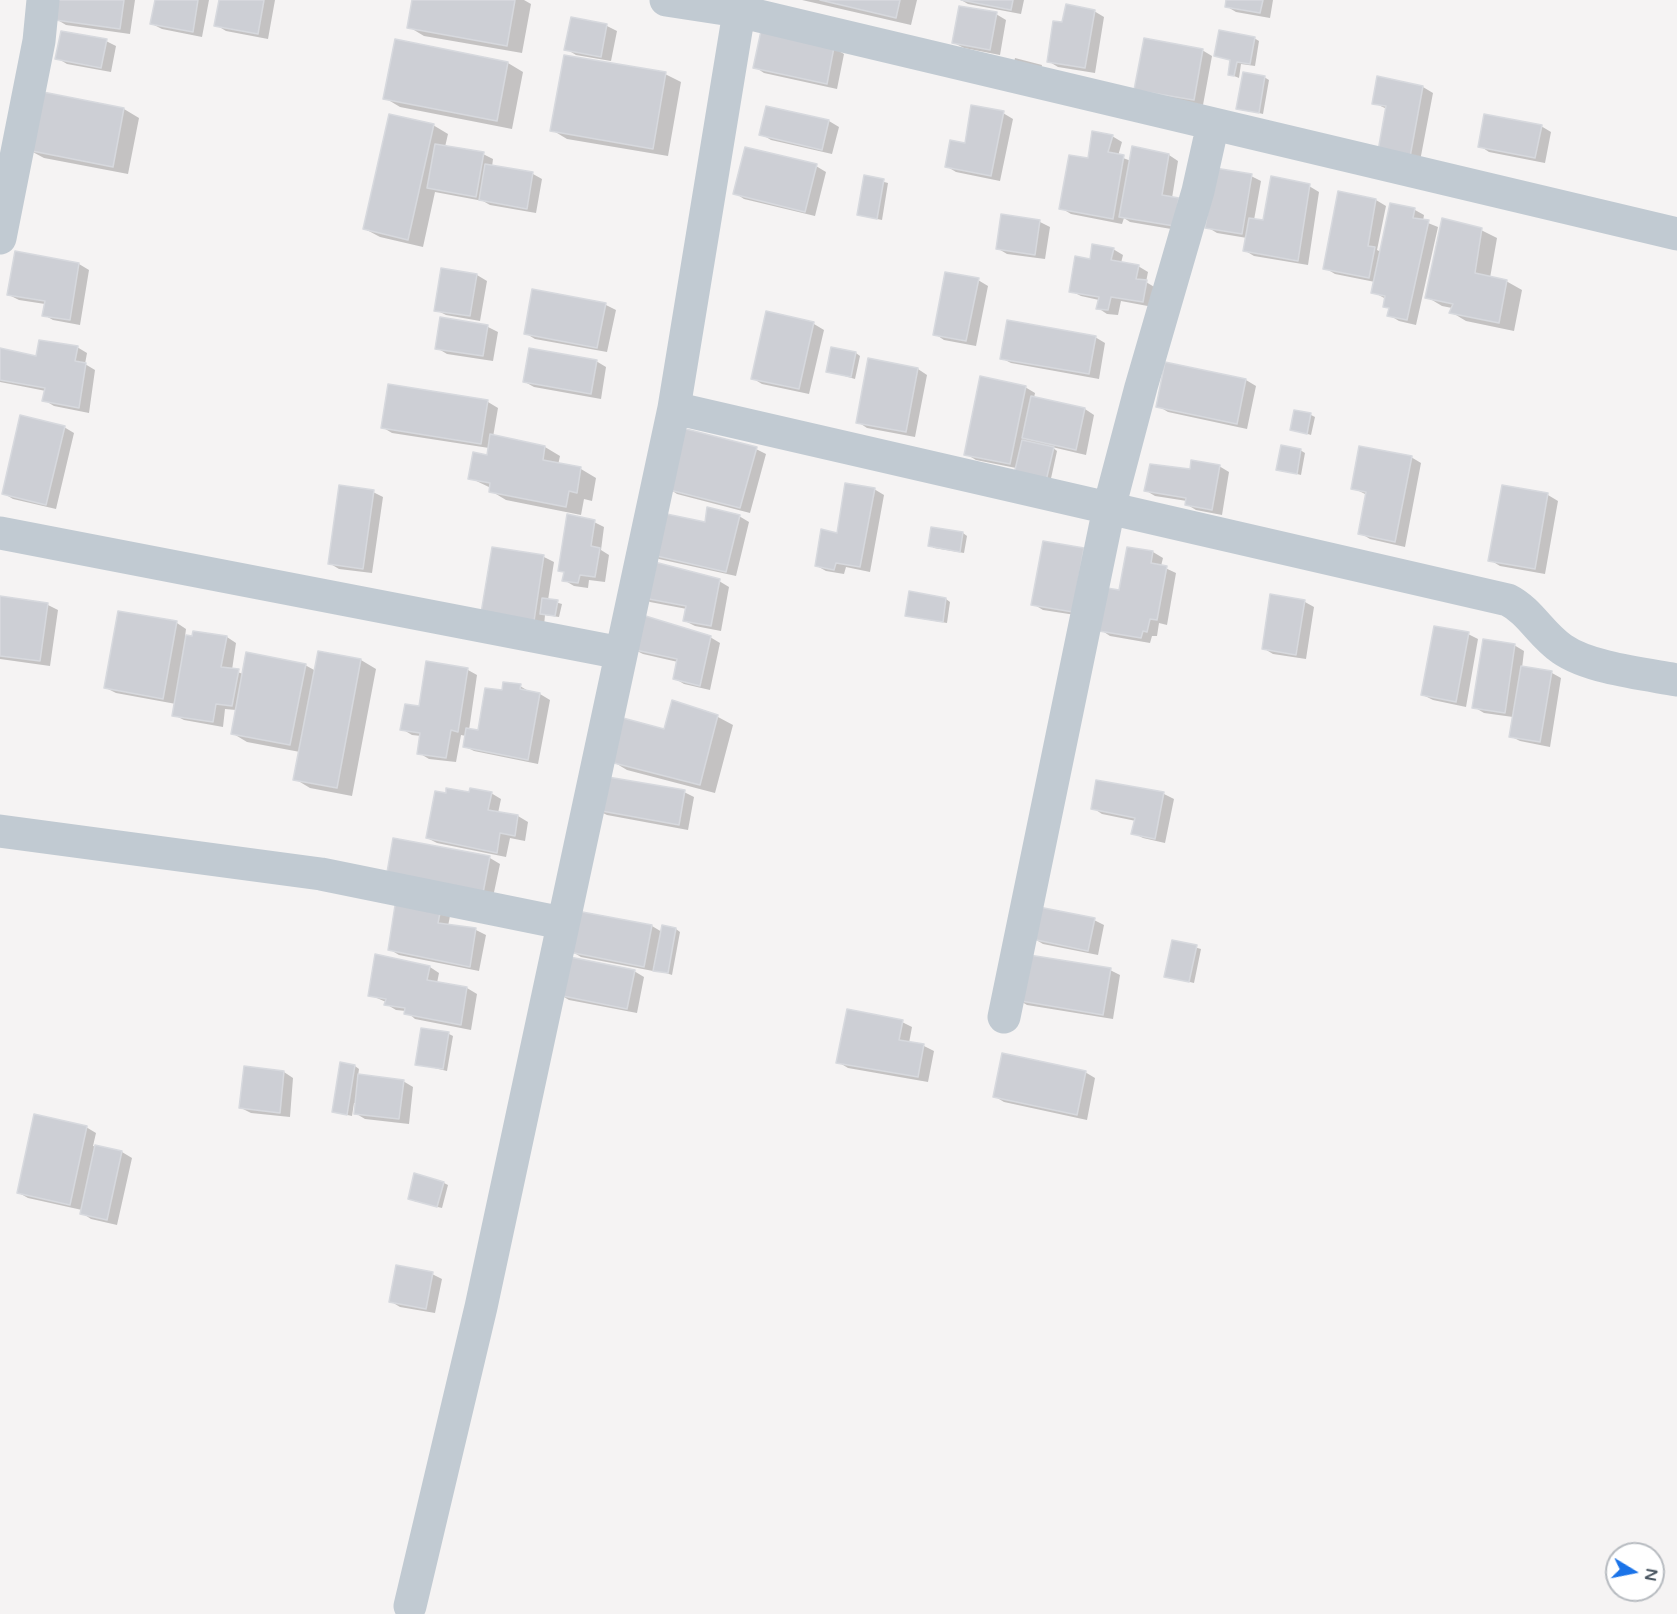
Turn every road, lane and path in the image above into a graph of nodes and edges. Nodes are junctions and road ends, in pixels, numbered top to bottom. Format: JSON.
{"nodes":[{"id":1,"x":43,"y":0,"type":"edge"},
{"id":2,"x":666,"y":0,"type":"edge"},
{"id":3,"x":740,"y":5,"type":"edge"},
{"id":4,"x":1214,"y":124,"type":"junction"},
{"id":5,"x":1677,"y":234,"type":"edge"},
{"id":6,"x":0,"y":238,"type":"edge"},
{"id":7,"x":674,"y":408,"type":"junction"},
{"id":8,"x":1109,"y":508,"type":"junction"},
{"id":9,"x":0,"y":533,"type":"edge"},
{"id":10,"x":621,"y":653,"type":"junction"},
{"id":11,"x":1677,"y":680,"type":"edge"},
{"id":12,"x":0,"y":831,"type":"edge"},
{"id":13,"x":562,"y":922,"type":"junction"},
{"id":14,"x":1004,"y":1017,"type":"dead end"},
{"id":15,"x":410,"y":1606,"type":"dead end"}],
"edges":[{"from":1,"to":6,"type":"street"},
{"from":2,"to":3,"type":"street"},
{"from":3,"to":4,"type":"street"},
{"from":3,"to":7,"type":"street"},
{"from":4,"to":5,"type":"street"},
{"from":4,"to":8,"type":"street"},
{"from":7,"to":8,"type":"street"},
{"from":7,"to":10,"type":"street"},
{"from":8,"to":11,"type":"street"},
{"from":8,"to":14,"type":"street"},
{"from":9,"to":10,"type":"street"},
{"from":10,"to":13,"type":"street"},
{"from":12,"to":13,"type":"street"},
{"from":13,"to":15,"type":"street"}]}
